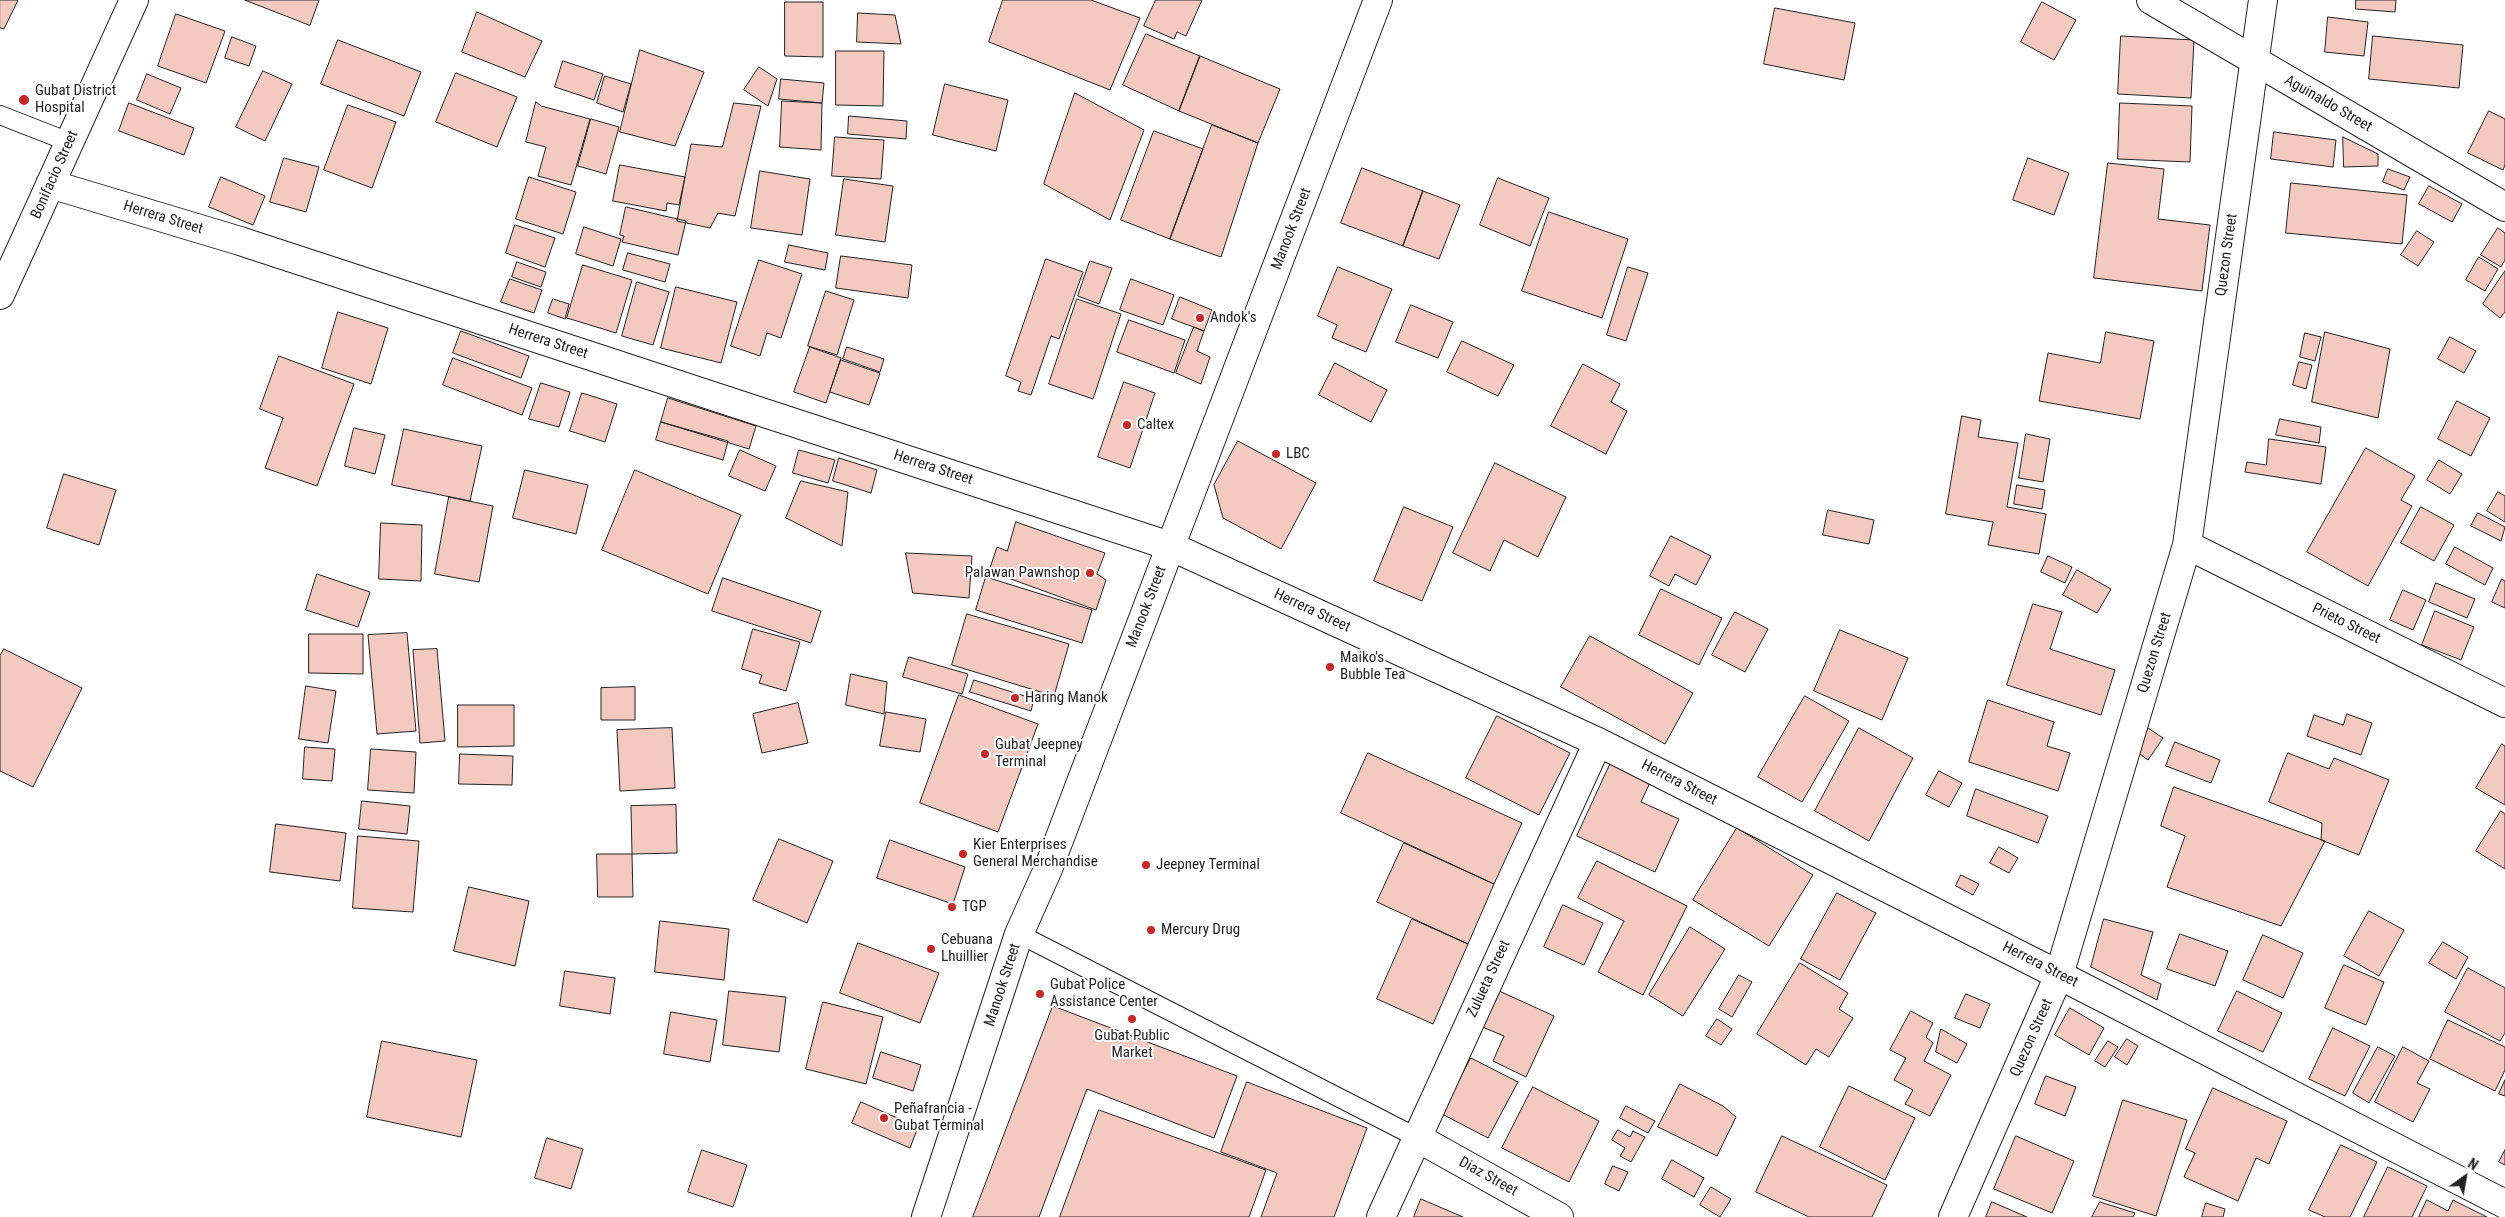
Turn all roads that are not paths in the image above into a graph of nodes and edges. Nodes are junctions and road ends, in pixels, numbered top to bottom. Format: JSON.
{"nodes":[{"id":1,"x":134,"y":0,"type":"edge"},
{"id":2,"x":1378,"y":0,"type":"edge"},
{"id":3,"x":2151,"y":0,"type":"edge"},
{"id":4,"x":2263,"y":0,"type":"edge"},
{"id":5,"x":2254,"y":61,"type":"junction"},
{"id":6,"x":0,"y":115,"type":"edge"},
{"id":7,"x":69,"y":142,"type":"junction"},
{"id":8,"x":50,"y":184,"type":"junction"},
{"id":9,"x":2505,"y":207,"type":"edge"},
{"id":10,"x":0,"y":295,"type":"edge"},
{"id":11,"x":2187,"y":545,"type":"junction"},
{"id":12,"x":1170,"y":546,"type":"junction"},
{"id":13,"x":2505,"y":703,"type":"edge"},
{"id":14,"x":1598,"y":742,"type":"junction"},
{"id":15,"x":1020,"y":934,"type":"junction"},
{"id":16,"x":2059,"y":975,"type":"junction"},
{"id":17,"x":1416,"y":1137,"type":"junction"},
{"id":18,"x":2505,"y":1204,"type":"edge"},
{"id":19,"x":926,"y":1217,"type":"edge"},
{"id":20,"x":1381,"y":1217,"type":"edge"},
{"id":21,"x":1559,"y":1217,"type":"edge"},
{"id":22,"x":1953,"y":1217,"type":"edge"}],
"edges":[{"from":1,"to":7,"type":"street","name":"Bonifacio Street"},
{"from":2,"to":12,"type":"street","name":"Manook Street"},
{"from":3,"to":5,"type":"street","name":"Aguinaldo Street"},
{"from":4,"to":5,"type":"street","name":"Quezon Street"},
{"from":5,"to":9,"type":"street","name":"Aguinaldo Street"},
{"from":5,"to":11,"type":"street","name":"Quezon Street"},
{"from":6,"to":7,"type":"lane"},
{"from":7,"to":8,"type":"street","name":"Bonifacio Street"},
{"from":8,"to":10,"type":"street","name":"Bonifacio Street"},
{"from":8,"to":12,"type":"street","name":"Herrera Street"},
{"from":11,"to":13,"type":"street","name":"Prieto Street"},
{"from":11,"to":16,"type":"street","name":"Quezon Street"},
{"from":12,"to":14,"type":"street","name":"Herrera Street"},
{"from":12,"to":15,"type":"street","name":"Manook Street"},
{"from":14,"to":16,"type":"street","name":"Herrera Street"},
{"from":14,"to":17,"type":"street","name":"Zulueta Street"},
{"from":15,"to":17,"type":"lane"},
{"from":15,"to":19,"type":"street","name":"Manook Street"},
{"from":16,"to":18,"type":"street","name":"Herrera Street"},
{"from":16,"to":22,"type":"street","name":"Quezon Street"},
{"from":17,"to":20,"type":"street","name":"Zulueta Street"},
{"from":17,"to":21,"type":"street","name":"Diaz Street"}]}
